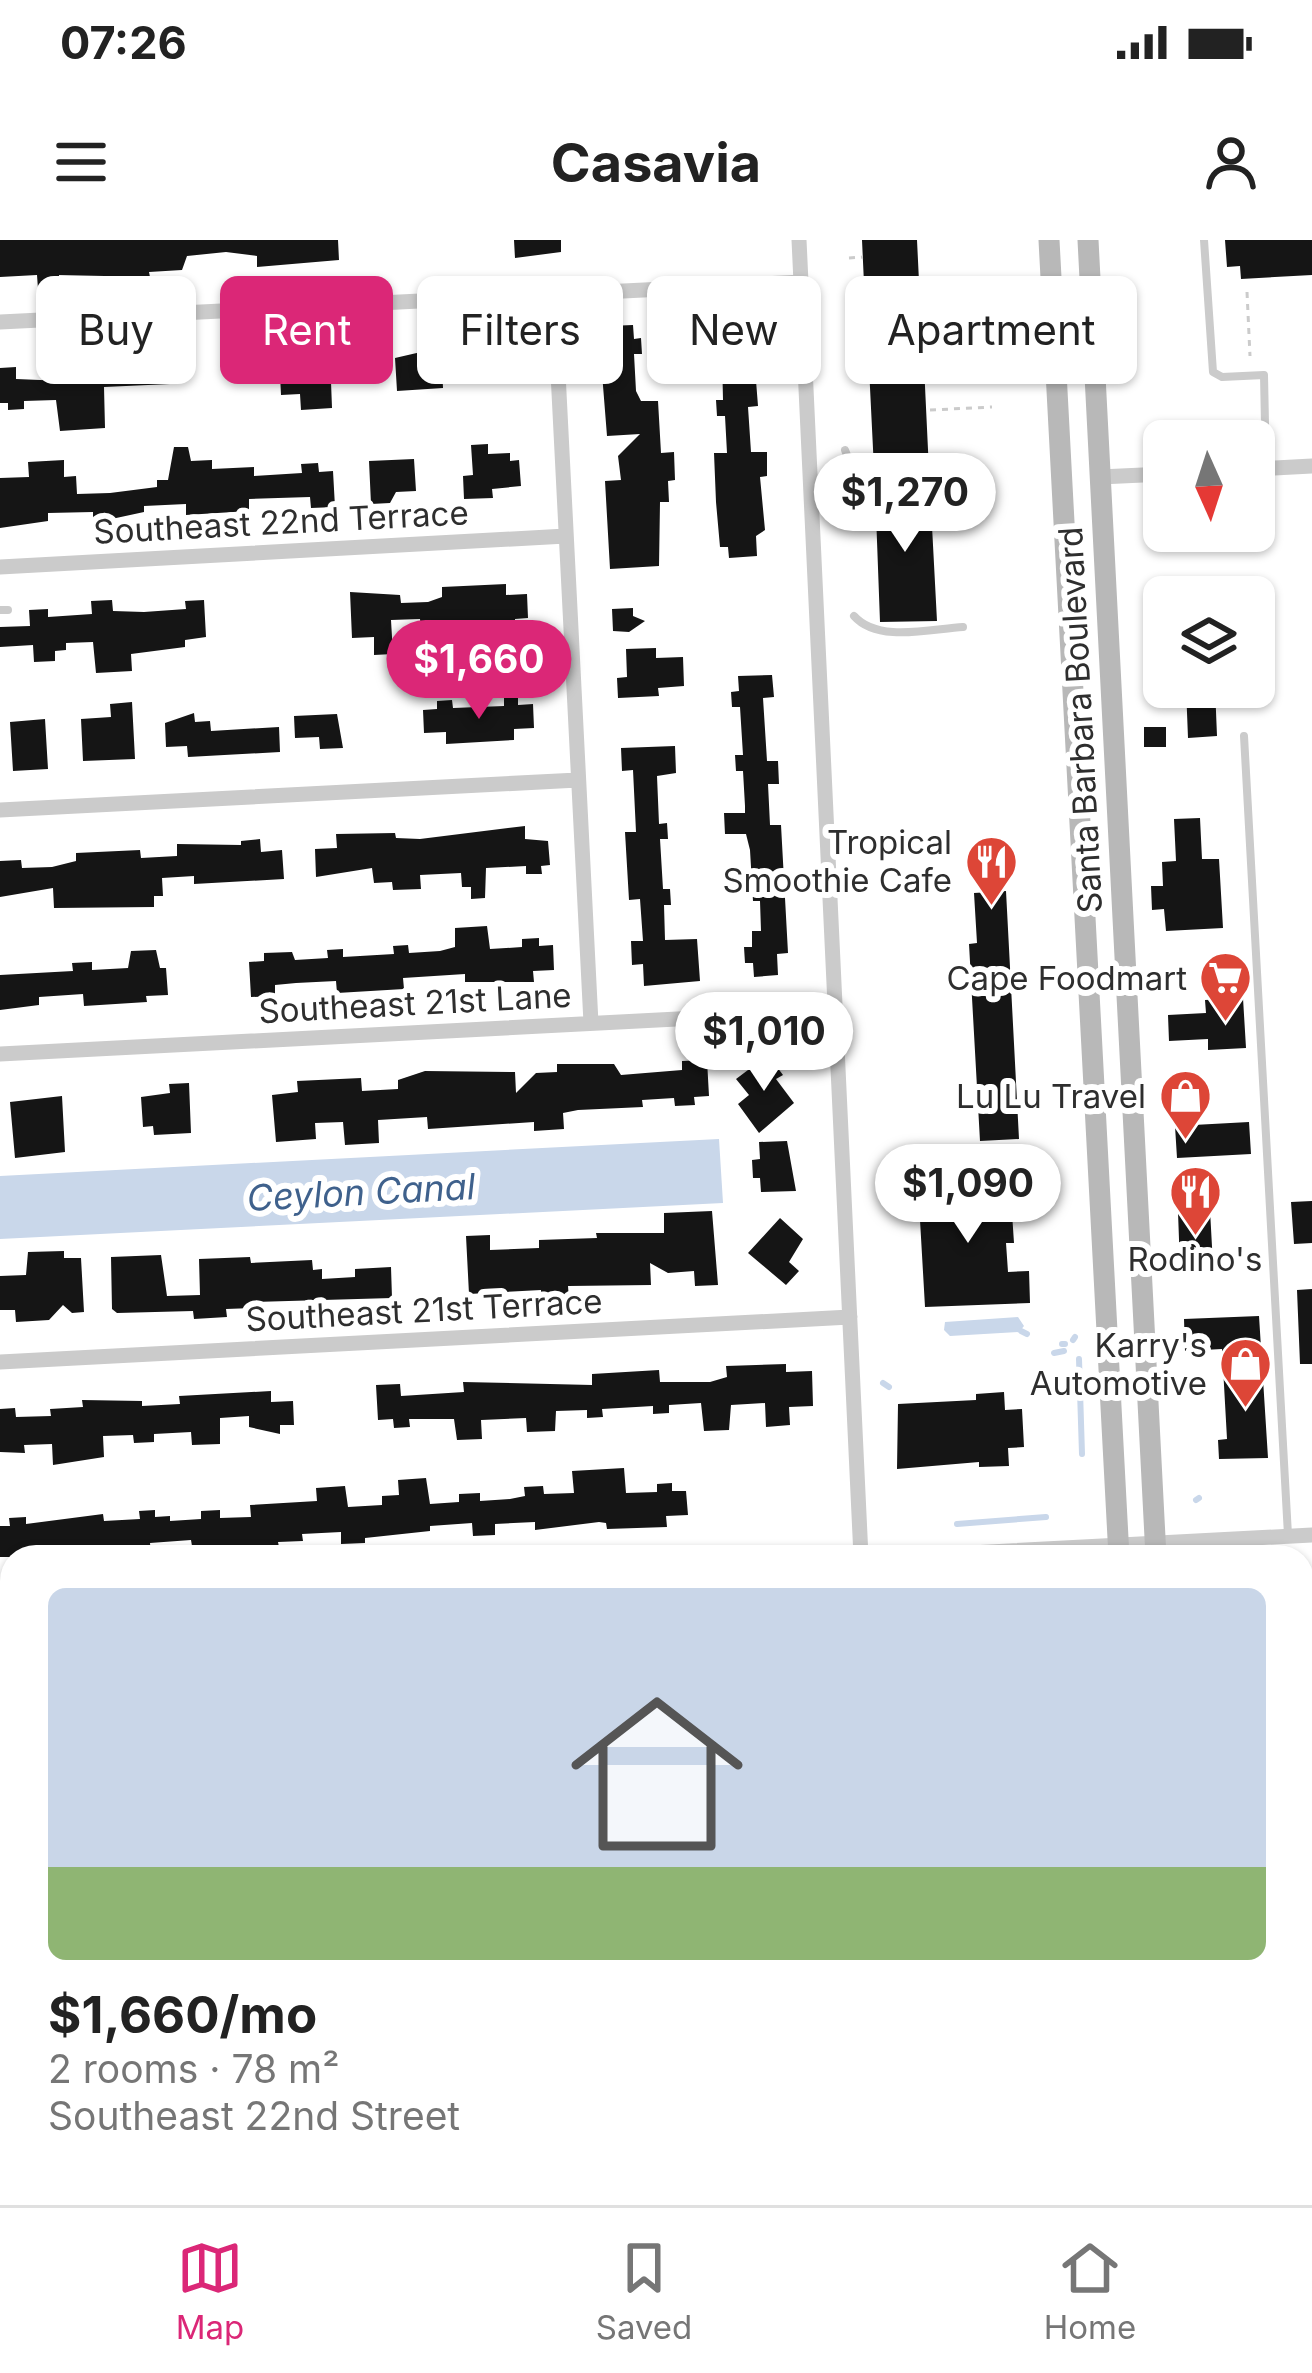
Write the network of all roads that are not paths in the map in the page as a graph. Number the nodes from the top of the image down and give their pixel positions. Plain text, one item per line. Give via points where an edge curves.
1 (800, 240) edge
2 (1049, 240) edge
3 (1088, 240) edge
4 (1204, 240) edge
5 (802, 276) edge
6 (417, 301) edge
7 (0, 322) edge
8 (558, 384) edge
9 (806, 384) edge
10 (1265, 420) edge
11 (845, 450) dead end
12 (1312, 466) edge
13 (1275, 468) edge
14 (1143, 475) edge
15 (957, 477) dead end
16 (1100, 477) junction
17 (566, 536) junction
18 (0, 567) edge
19 (854, 616) dead end
20 (963, 627) dead end
21 (1244, 736) dead end
22 (578, 779) junction
23 (0, 810) edge
24 (833, 1011) junction
25 (591, 1023) junction
26 (0, 1054) edge
27 (850, 1317) junction
28 (0, 1362) edge
29 (1312, 1535) edge
30 (1288, 1536) junction
31 (860, 1545) edge
32 (1118, 1545) edge
33 (1156, 1545) edge
34 (1203, 1545) edge

1 - 5 street
2 - 32 main road, Santa Barbara Boulevard
3 - 16 main road, Santa Barbara Boulevard
4 - 10 lane via 1213,372 1264,375
6 - 7 street
8 - 17 street
9 - 24 street
11 - 15 lane via 870,479
12 - 13 street
14 - 16 street
16 - 33 main road, Santa Barbara Boulevard
17 - 18 street, Southeast 22nd Terrace
17 - 22 street
19 - 20 lane via 885,632
21 - 30 lane
22 - 23 street
22 - 25 street
24 - 25 street, Southeast 21st Lane
24 - 27 street
25 - 26 street, Southeast 21st Lane
27 - 28 street, Southeast 21st Terrace
27 - 31 street
29 - 30 street
30 - 34 street

